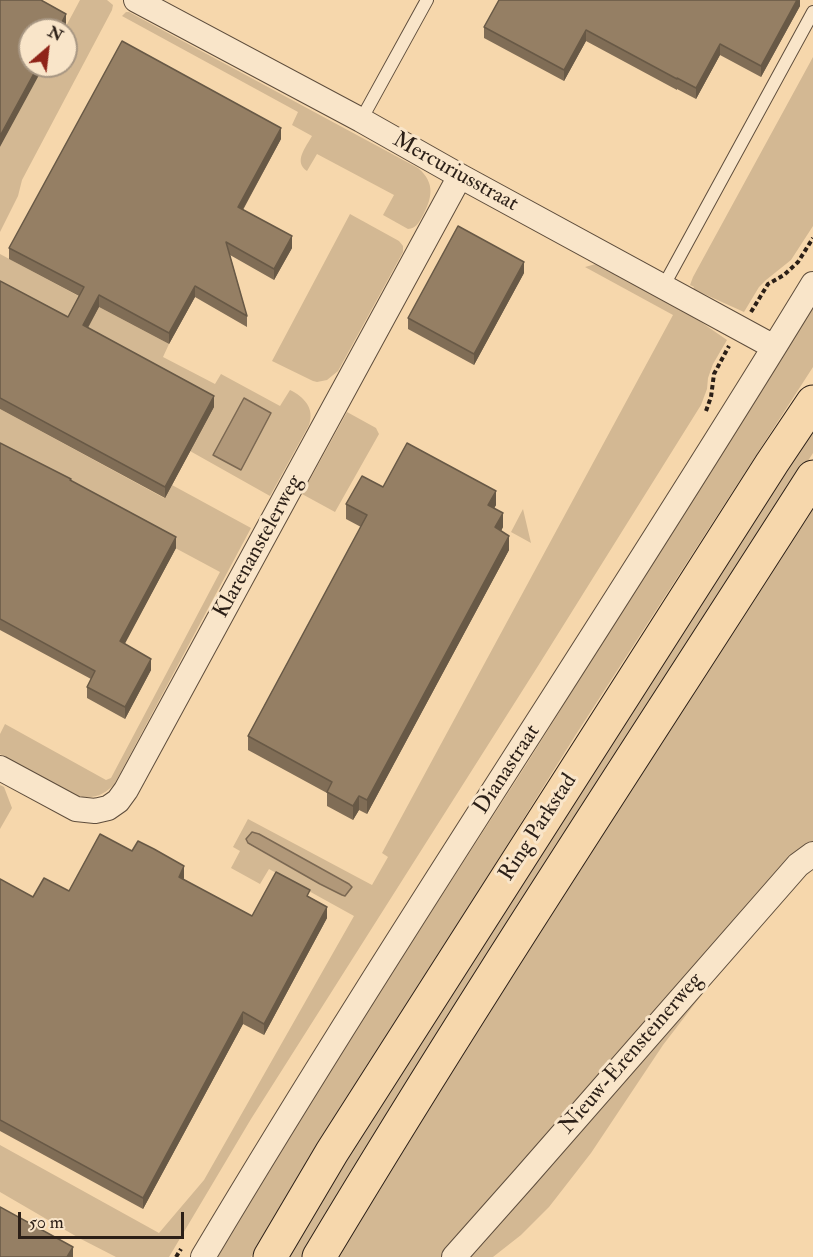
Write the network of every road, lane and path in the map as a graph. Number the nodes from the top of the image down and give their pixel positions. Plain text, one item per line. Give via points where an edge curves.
1 (136, 0) edge
2 (427, 0) edge
3 (813, 12) edge
4 (361, 120) junction
5 (460, 176) junction
6 (813, 284) edge
7 (663, 287) junction
8 (774, 347) junction
9 (813, 402) edge
10 (813, 477) edge
11 (0, 768) edge
12 (813, 854) edge
13 (203, 1257) edge
14 (270, 1257) edge
15 (319, 1257) edge
16 (454, 1257) edge

1 - 4 street, Mercuriusstraat
2 - 4 lane
3 - 7 lane
4 - 5 street, Mercuriusstraat
5 - 7 street, Mercuriusstraat
5 - 11 street, Klarenanstelerweg via 118,801 95,811 76,809
6 - 8 street, Dianastraat
7 - 8 street, Mercuriusstraat
8 - 13 street, Dianastraat via 291,1111
9 - 14 highway, Ring Parkstad via 332,1152
10 - 15 highway, Ring Parkstad via 497,970
12 - 16 street, Nieuw-Erensteinerweg via 798,865

